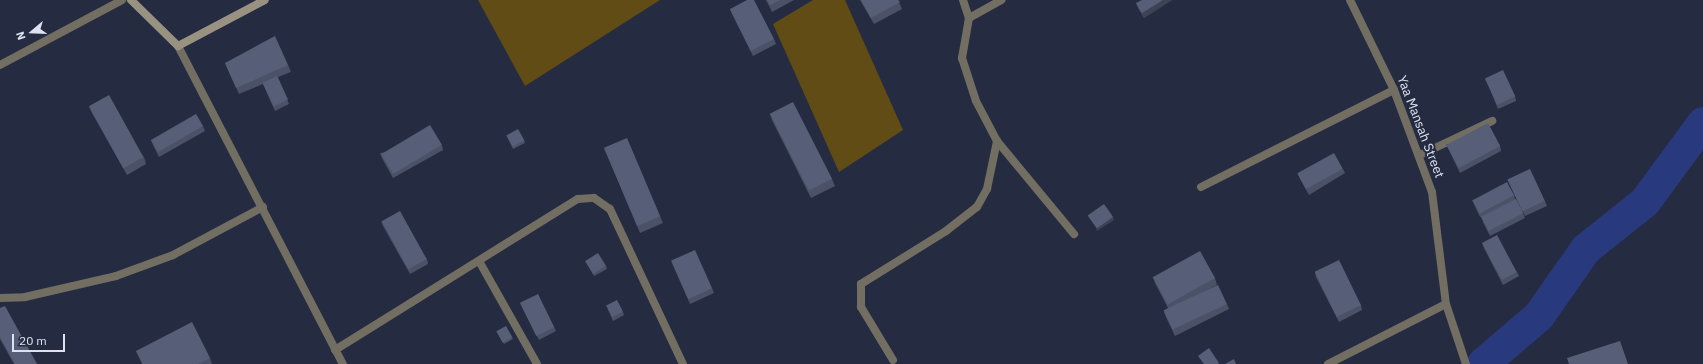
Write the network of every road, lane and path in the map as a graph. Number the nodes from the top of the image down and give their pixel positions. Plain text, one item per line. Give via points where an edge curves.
1 (122, 0) edge
2 (131, 0) edge
3 (265, 0) edge
4 (963, 0) edge
5 (1001, 0) edge
6 (1350, 0) edge
7 (969, 18) junction
8 (178, 46) junction
9 (0, 65) edge
10 (1394, 90) junction
11 (1492, 121) dead end
12 (997, 141) junction
13 (1420, 155) junction
14 (1202, 187) dead end
15 (263, 207) junction
16 (1074, 234) dead end
17 (479, 261) junction
18 (0, 298) edge
19 (1446, 304) junction
20 (335, 350) junction
21 (893, 360) dead end
22 (342, 364) edge
23 (537, 364) edge
24 (683, 364) edge
25 (1328, 364) edge
26 (1466, 364) edge

1 - 9 street
2 - 8 street
3 - 8 street
4 - 7 street
5 - 7 street
6 - 10 street, Yaa Mansah Street
7 - 12 street via 962,58 976,101
8 - 15 street
10 - 13 street, Yaa Mansah Street
10 - 14 street
11 - 13 street
12 - 16 street
12 - 21 street via 987,189 977,207 946,231 861,284 861,307
13 - 19 street, Yaa Mansah Street via 1432,192
15 - 18 street via 173,255 116,276 25,297
15 - 20 street
17 - 20 street
17 - 23 street
17 - 24 street via 578,199 594,198 610,209
19 - 25 street
19 - 26 street, Yaa Mansah Street
20 - 22 street

